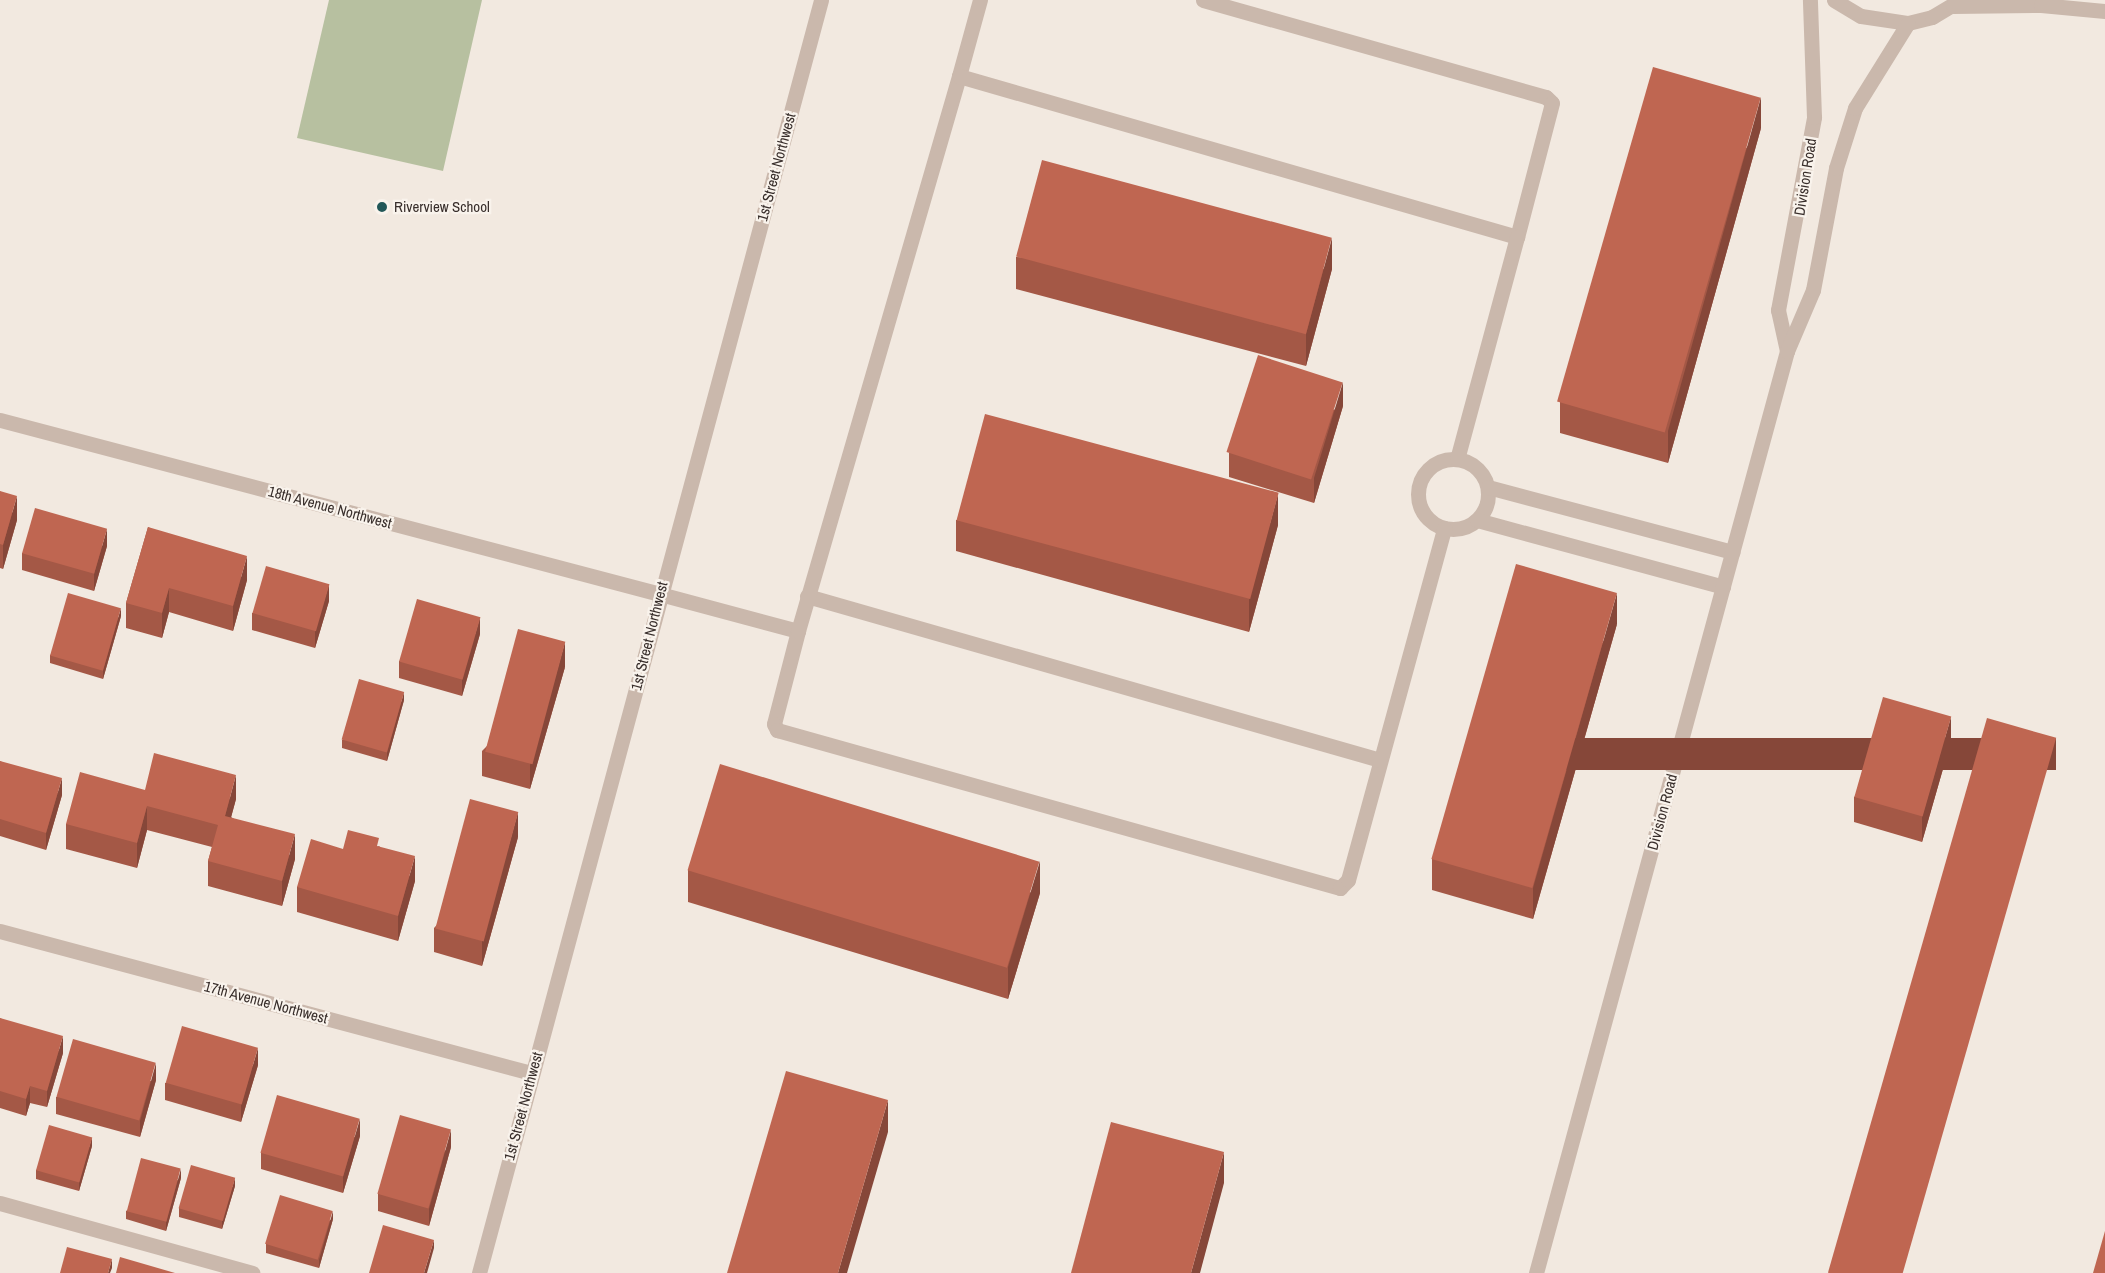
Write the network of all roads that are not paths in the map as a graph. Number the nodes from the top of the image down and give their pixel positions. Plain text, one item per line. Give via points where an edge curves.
1 (821, 0) edge
2 (980, 0) edge
3 (1203, 0) edge
4 (1810, 0) edge
5 (1834, 0) edge
6 (1957, 3) edge
7 (2105, 11) edge
8 (1908, 22) junction
9 (959, 76) junction
10 (1518, 237) junction
11 (1787, 351) junction
12 (0, 420) edge
13 (1457, 459) junction
14 (1488, 487) junction
15 (1477, 520) junction
16 (1444, 528) junction
17 (1732, 552) junction
18 (1723, 587) junction
19 (660, 594) junction
20 (807, 596) junction
21 (798, 631) junction
22 (1380, 760) junction
23 (0, 931) edge
24 (531, 1073) junction
25 (0, 1203) edge
26 (252, 1273) edge
27 (479, 1273) edge
28 (1536, 1273) edge

1 - 19 street, 1st Street Northwest
2 - 9 street
3 - 10 street via 1546,97 1552,103
4 - 11 street, Division Road via 1814,117 1778,309
5 - 8 street via 1861,16
6 - 7 street
6 - 8 street
8 - 11 street, Division Road via 1855,108 1836,168 1813,290
9 - 10 street
9 - 20 street
10 - 13 street
11 - 17 street, Division Road
12 - 19 street, 18th Avenue Northwest
13 - 14 street via 1478,469
13 - 16 street via 1445,460 1426,471 1418,493 1425,514
14 - 15 street via 1488,501
14 - 17 street
15 - 16 street via 1455,529
15 - 18 street
16 - 22 street
17 - 18 street, Division Road
18 - 28 street, Division Road
19 - 21 street, 18th Avenue Northwest
19 - 24 street, 1st Street Northwest via 588,880
20 - 21 street
20 - 22 street
21 - 22 street via 774,724 777,730 1340,888 1348,880
23 - 24 street, 17th Avenue Northwest
24 - 27 street, 1st Street Northwest
25 - 26 street

